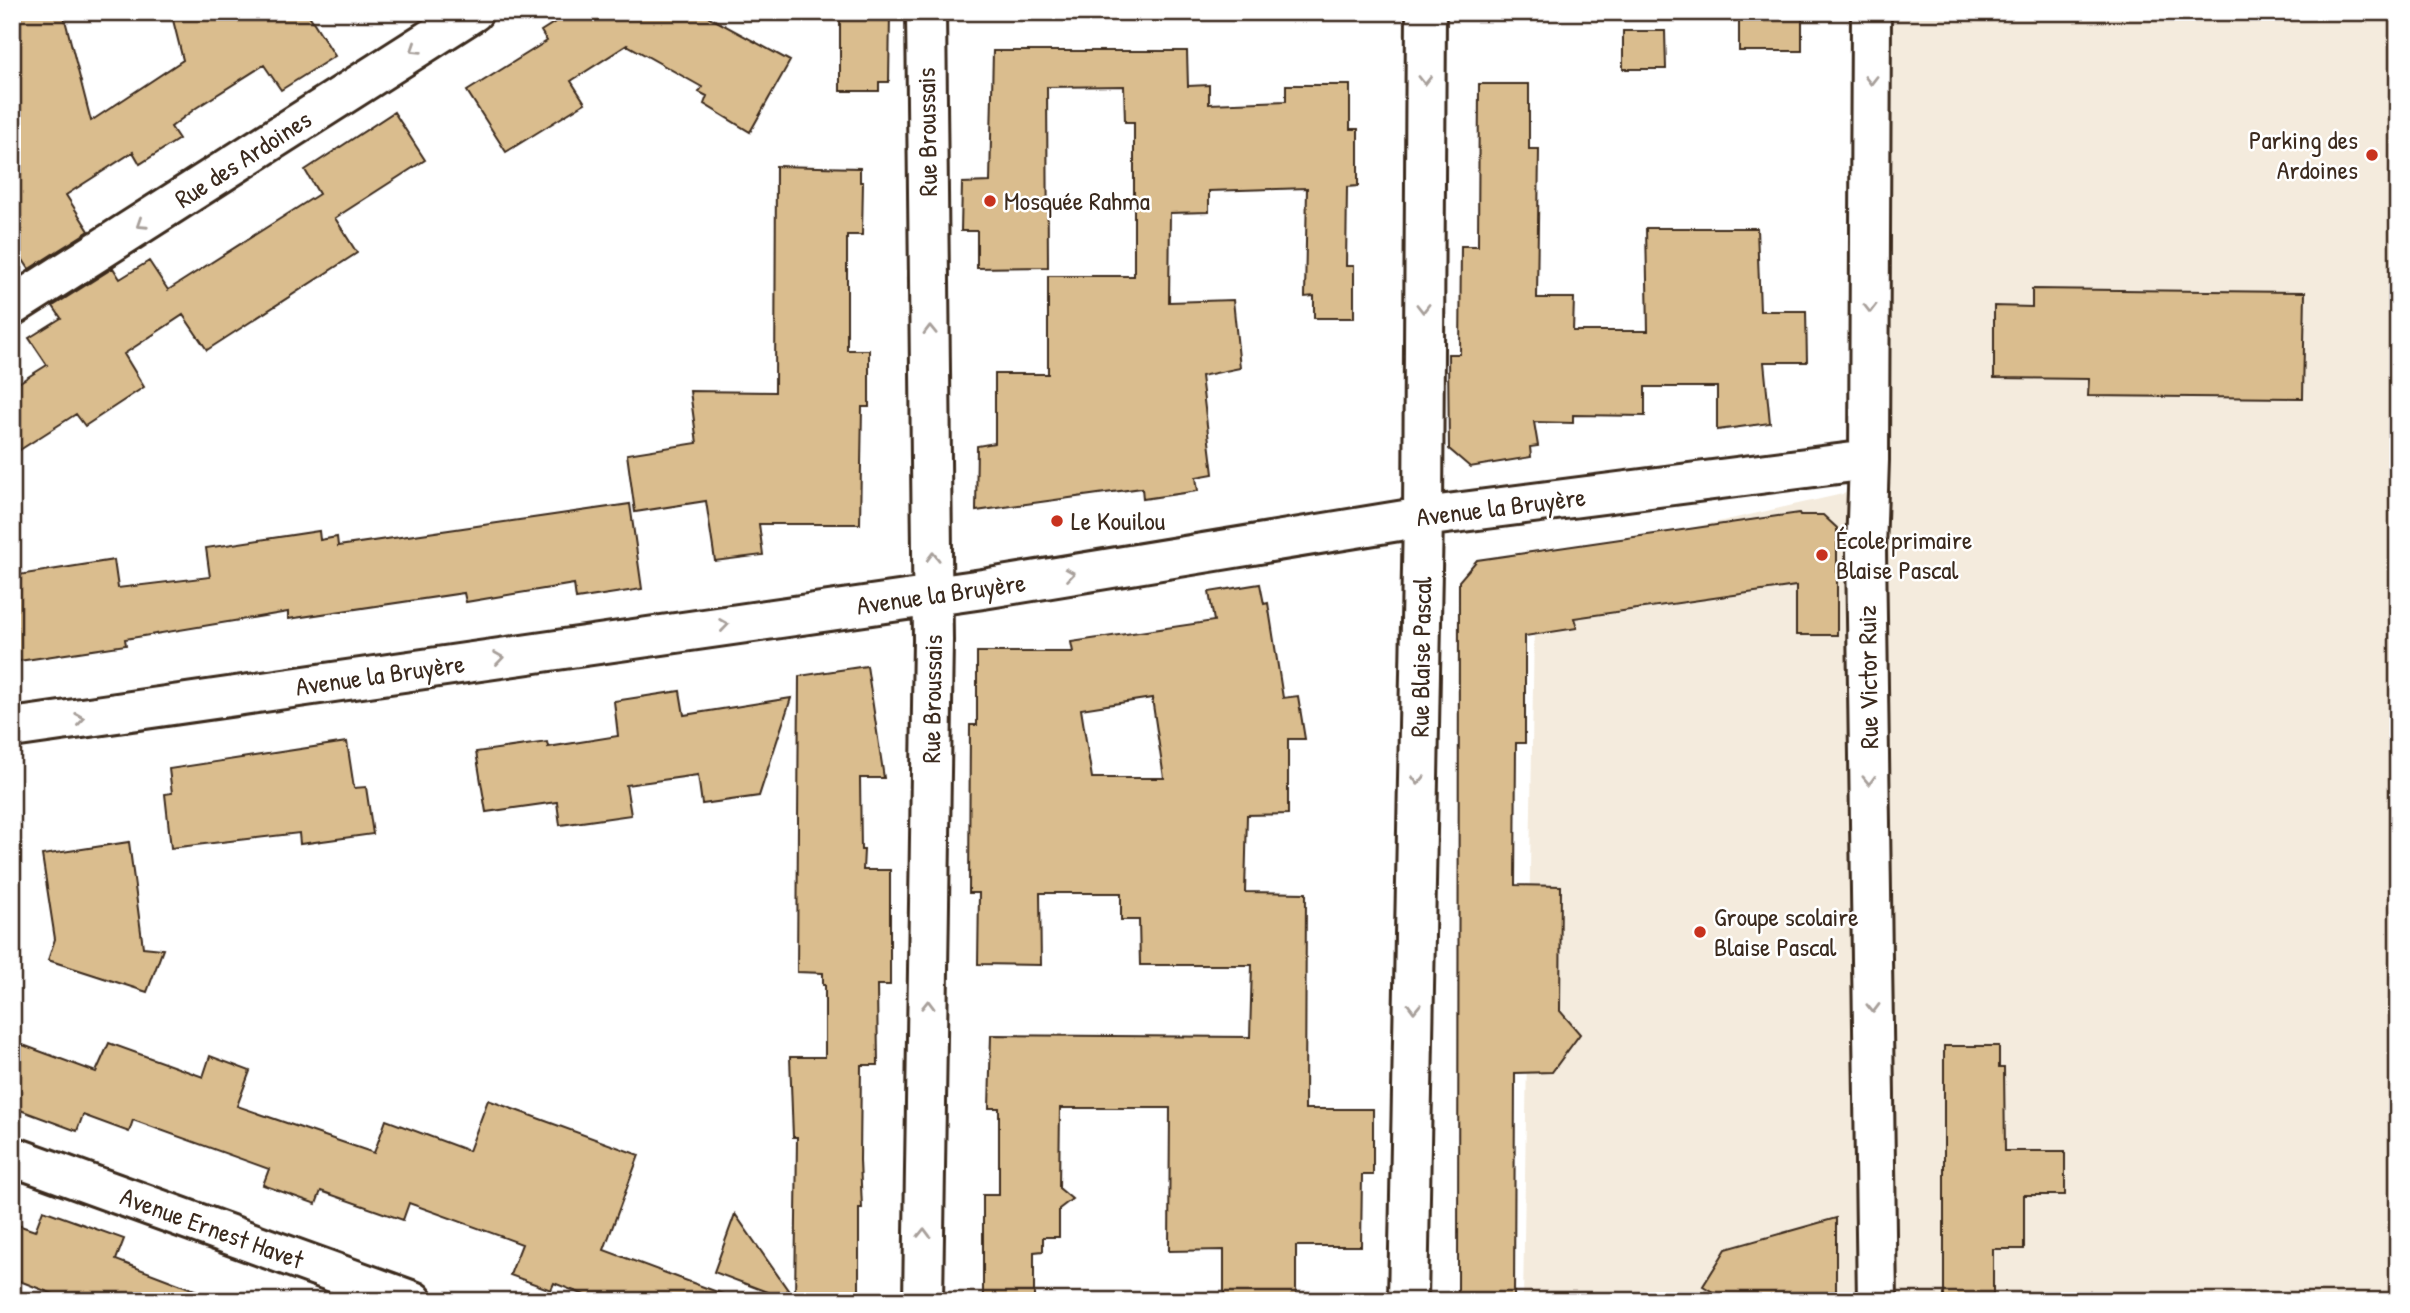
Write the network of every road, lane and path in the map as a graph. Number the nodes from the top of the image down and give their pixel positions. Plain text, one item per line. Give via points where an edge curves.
1 (473, 12) edge
2 (926, 12) edge
3 (1426, 12) edge
4 (1871, 12) edge
5 (12, 306) edge
6 (1869, 460) junction
7 (1423, 517) junction
8 (933, 595) junction
9 (12, 728) edge
10 (12, 1156) edge
11 (412, 1301) edge
12 (923, 1301) edge
13 (1408, 1301) edge
14 (1877, 1301) edge

1 -> 5 street, Rue des Ardoines
8 -> 2 street, Rue Broussais
3 -> 7 street, Rue Blaise Pascal
4 -> 6 street, Rue Victor Ruiz
6 - 7 street, Avenue la Bruyère
6 -> 14 street, Rue Victor Ruiz via 1866,550
8 -> 7 street, Avenue la Bruyère
7 -> 13 street, Rue Blaise Pascal
9 -> 8 street, Avenue la Bruyère
12 -> 8 street, Rue Broussais
10 - 11 street, Avenue Ernest Havet

